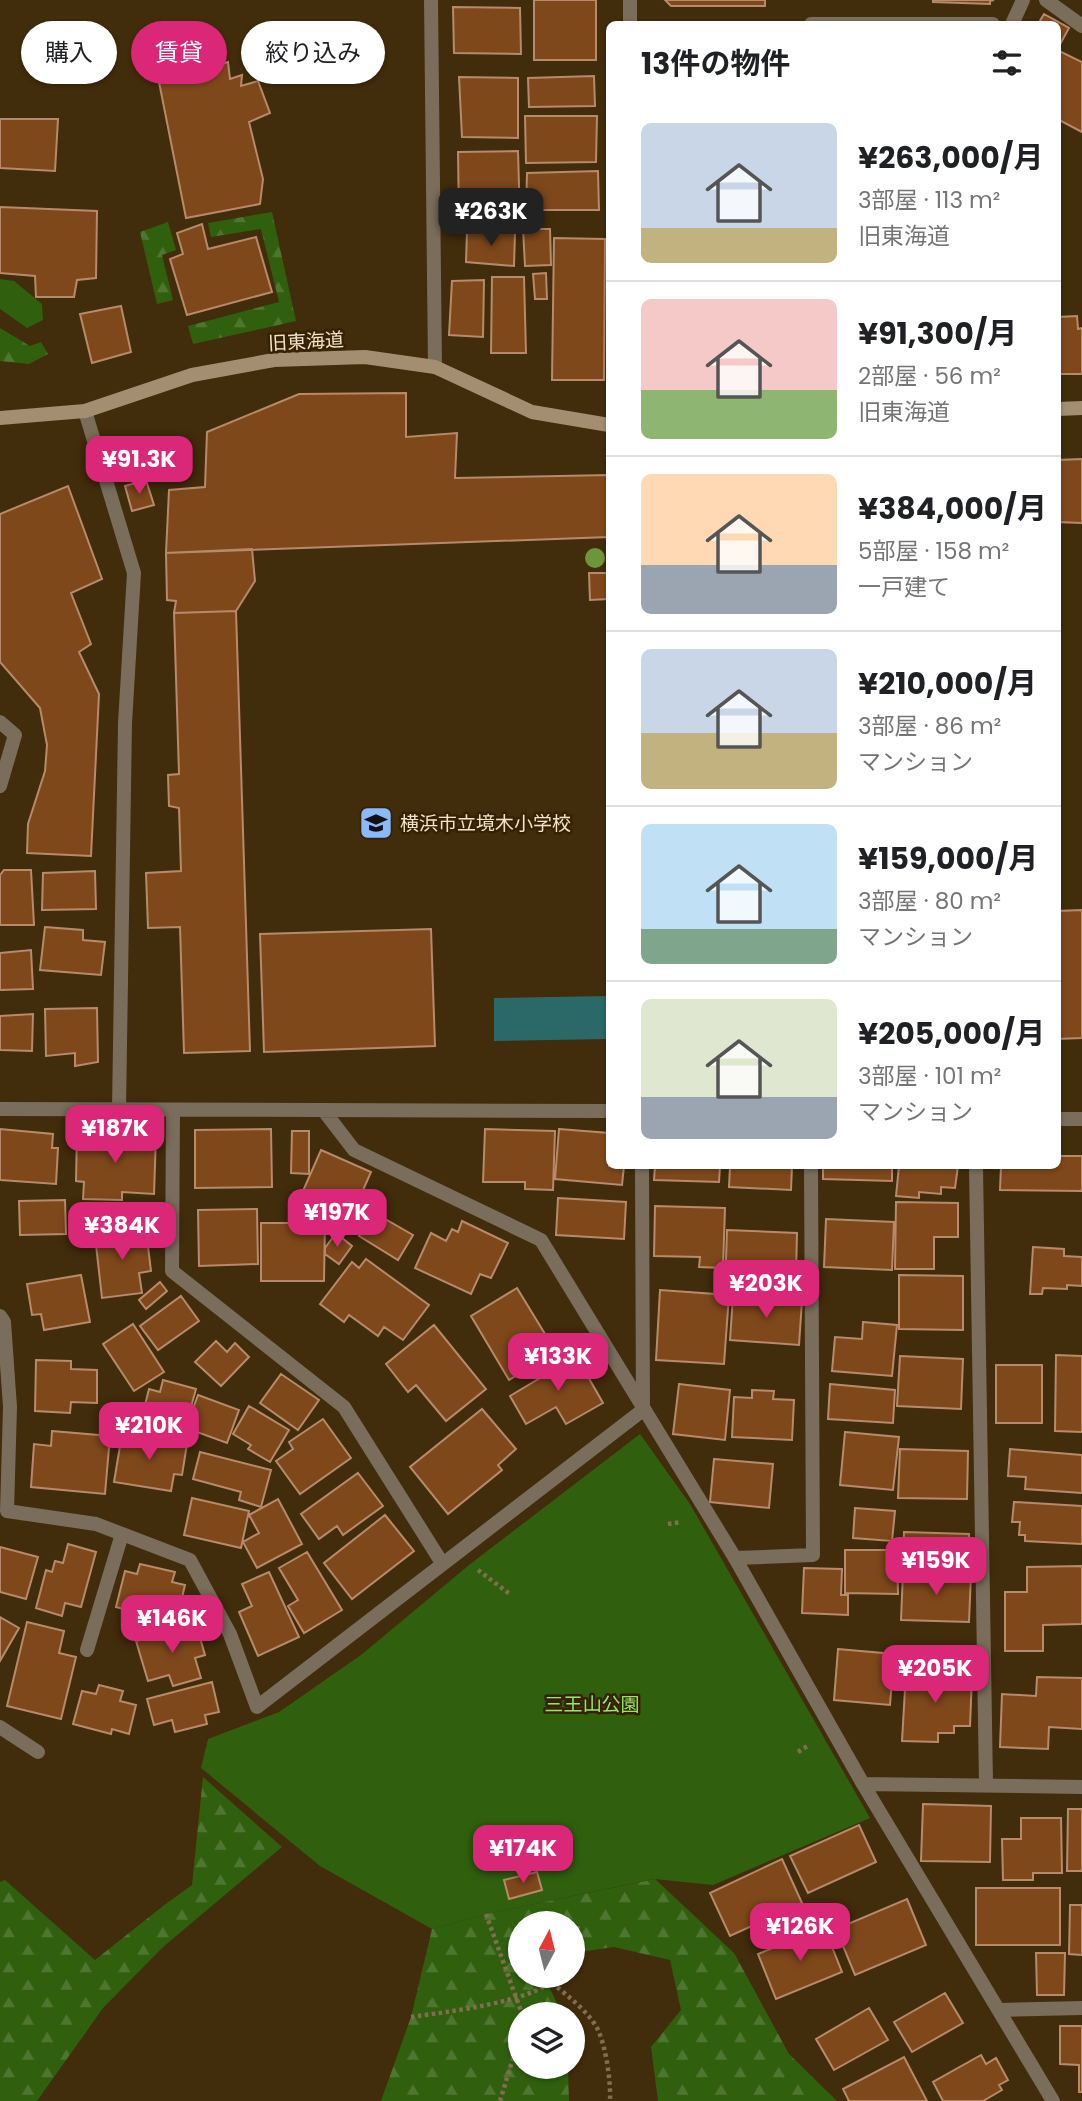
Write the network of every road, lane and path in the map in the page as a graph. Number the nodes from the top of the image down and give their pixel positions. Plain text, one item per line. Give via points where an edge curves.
1 (431, 0) edge
2 (630, 0) edge
3 (1023, 0) edge
4 (1046, 0) edge
5 (630, 21) edge
6 (1013, 21) edge
7 (1082, 26) edge
8 (435, 367) junction
9 (1082, 408) edge
10 (1061, 409) edge
11 (85, 411) junction
12 (0, 418) edge
13 (606, 424) edge
14 (0, 722) edge
15 (0, 786) edge
16 (0, 1109) edge
17 (119, 1109) junction
18 (173, 1110) junction
19 (324, 1111) junction
20 (606, 1111) edge
21 (1061, 1119) edge
22 (1082, 1119) edge
23 (642, 1169) edge
24 (811, 1169) edge
25 (976, 1169) edge
26 (0, 1316) edge
27 (643, 1410) junction
28 (122, 1534) junction
29 (456, 1553) junction
30 (735, 1558) junction
31 (442, 1563) junction
32 (511, 1595) dead end
33 (87, 1650) dead end
34 (0, 1727) edge
35 (38, 1752) dead end
36 (863, 1784) junction
37 (986, 1784) junction
38 (1082, 1787) edge
39 (486, 1914) dead end
40 (539, 1988) edge
41 (558, 1988) edge
42 (515, 1997) junction
43 (517, 2002) edge
44 (1082, 2008) edge
45 (1000, 2010) junction
46 (411, 2017) dead end
47 (508, 2075) edge
48 (500, 2101) edge
49 (610, 2101) edge
50 (1053, 2101) edge

1 - 8 street
2 - 5 street
3 - 6 street
4 - 7 street
8 - 11 street, 旧東海道 via 365,357 274,360 192,375
8 - 13 street, 旧東海道 via 532,412
9 - 10 street
11 - 12 street, 旧東海道
11 - 17 street via 134,573 125,723
14 - 15 street via 15,735
16 - 17 street
17 - 18 street
18 - 19 street
18 - 31 street via 172,1271 344,1407
19 - 20 street
19 - 27 street via 355,1150 541,1240
21 - 22 street
23 - 27 street
24 - 30 street via 813,1555
25 - 37 street
26 - 28 street via 10,1407 6,1511 96,1524
27 - 29 street
27 - 30 street
28 - 31 street via 190,1560 230,1634 257,1707
28 - 33 street
29 - 31 street
29 - 32 path
30 - 36 street
34 - 35 street
36 - 37 street
36 - 45 street
37 - 38 street
39 - 42 path
40 - 42 path
41 - 49 path via 598,2030 611,2082
42 - 43 path
42 - 46 path
44 - 45 street
45 - 50 street
47 - 48 path

